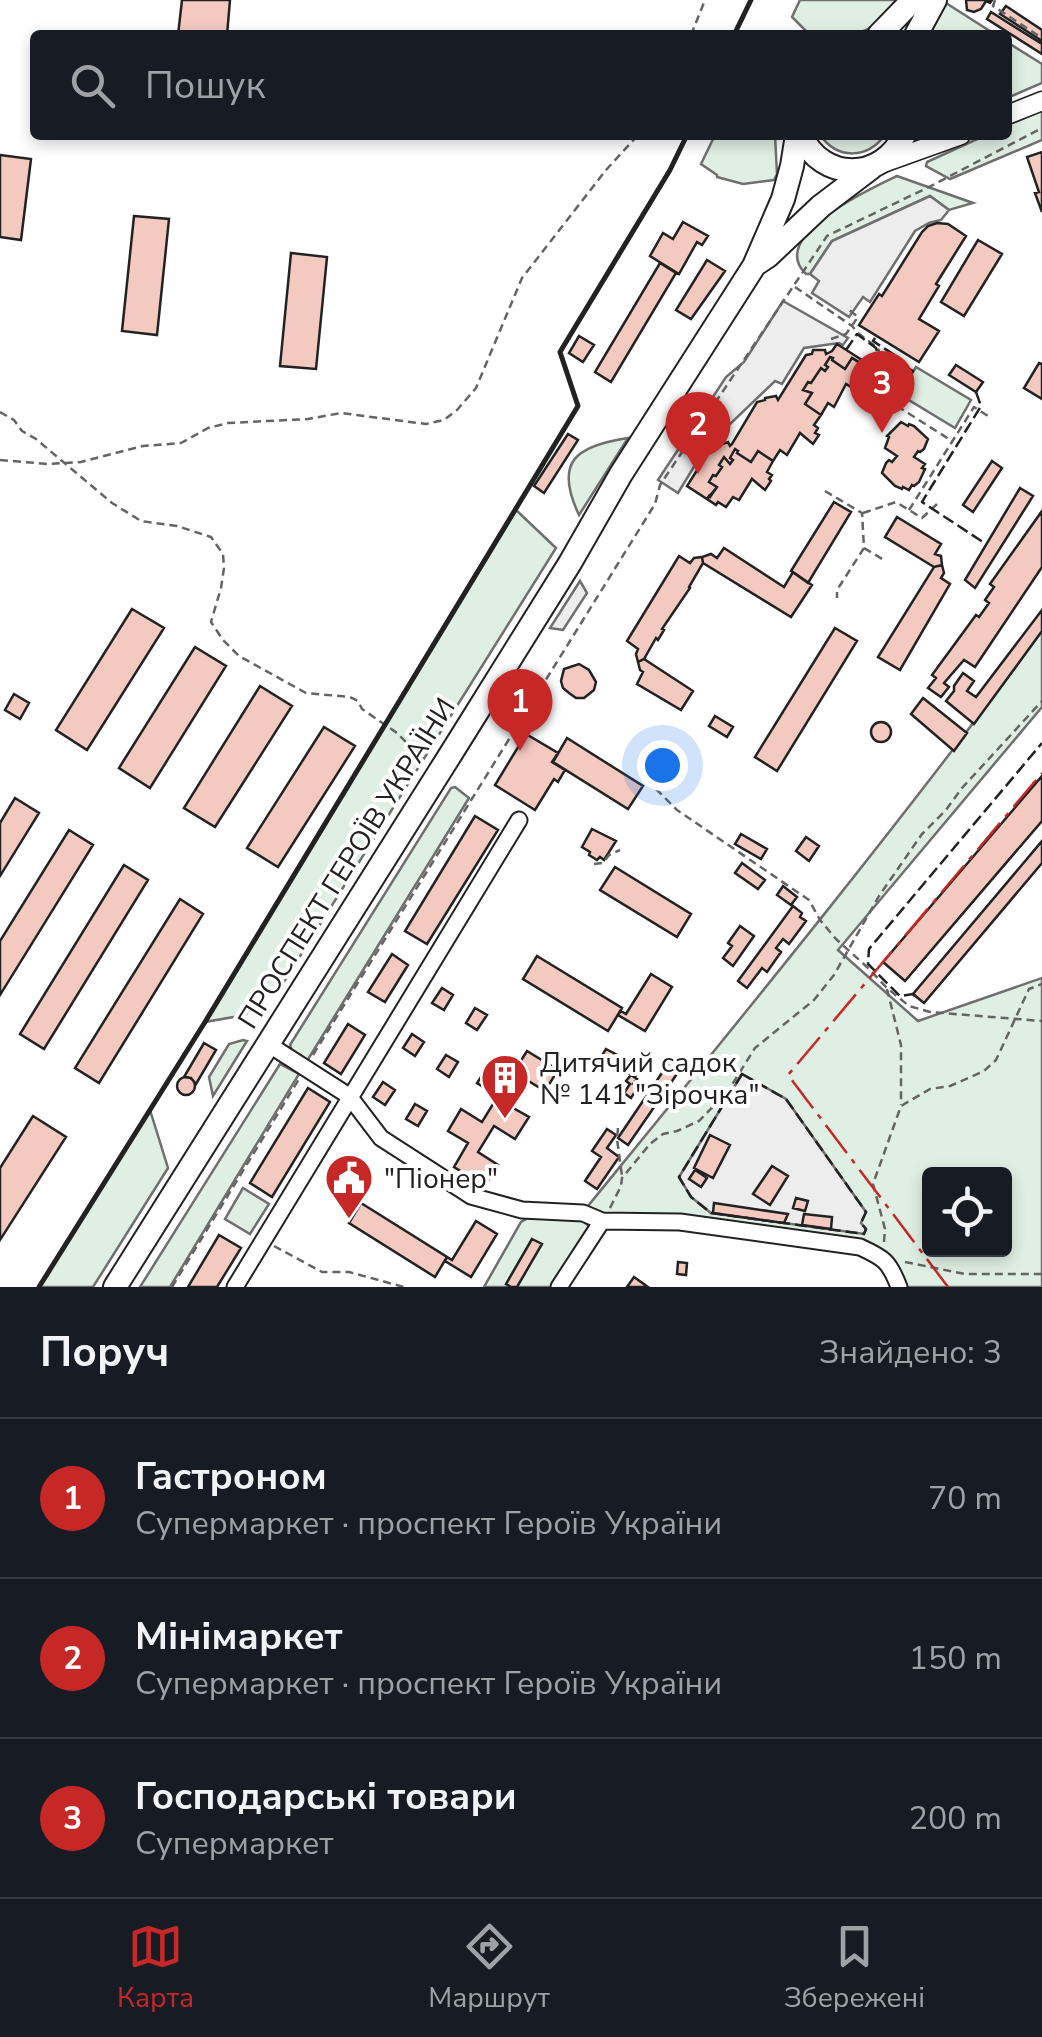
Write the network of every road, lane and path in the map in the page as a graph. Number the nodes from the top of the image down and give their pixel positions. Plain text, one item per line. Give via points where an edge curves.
1 (705, 0) edge
2 (913, 0) edge
3 (935, 0) edge
4 (995, 0) edge
5 (693, 30) edge
6 (884, 30) edge
7 (919, 30) edge
8 (1042, 38) edge
9 (1042, 101) edge
10 (1012, 112) edge
11 (1042, 128) edge
12 (633, 140) edge
13 (798, 140) edge
14 (802, 140) edge
15 (901, 140) edge
16 (947, 140) edge
17 (874, 166) junction
18 (754, 266) junction
19 (794, 286) junction
20 (848, 309) dead end
21 (852, 326) junction
22 (831, 339) dead end
23 (890, 391) dead end
24 (886, 399) dead end
25 (0, 412) edge
26 (991, 418) dead end
27 (953, 441) junction
28 (0, 460) edge
29 (62, 463) junction
30 (825, 491) dead end
31 (937, 504) dead end
32 (909, 510) junction
33 (862, 513) junction
34 (864, 548) junction
35 (884, 560) dead end
36 (836, 598) dead end
37 (1042, 701) edge
38 (422, 759) dead end
39 (656, 789) dead end
40 (520, 820) dead end
41 (620, 850) dead end
42 (594, 864) dead end
43 (847, 948) junction
44 (1042, 984) edge
45 (887, 988) junction
46 (1014, 1020) junction
47 (1042, 1021) edge
48 (268, 1044) junction
49 (305, 1068) junction
50 (350, 1096) junction
51 (901, 1106) junction
52 (618, 1128) dead end
53 (622, 1178) junction
54 (602, 1221) junction
55 (263, 1240) junction
56 (882, 1257) junction
57 (1042, 1274) edge
58 (114, 1287) edge
59 (172, 1287) edge
60 (234, 1287) edge
61 (404, 1287) edge
62 (560, 1287) edge
63 (899, 1287) edge

1 - 5 path
2 - 6 highway
3 - 7 highway
4 - 8 path via 993,6
9 - 10 main road
11 - 19 path via 827,236
12 - 29 path via 522,278 476,388 444,420 426,424 341,413 228,423 181,443
13 - 18 highway, ПРОСПЕКТ ГЕРОЇВ УКРАЇНИ via 783,199
14 - 17 highway via 832,167
15 - 17 highway, ПРОСПЕКТ ГЕРОЇВ УКРАЇНИ
16 - 17 main road
17 - 18 highway, ПРОСПЕКТ ГЕРОЇВ УКРАЇНИ
18 - 48 highway, ПРОСПЕКТ ГЕРОЇВ УКРАЇНИ
19 - 21 path
19 - 49 path via 660,485 655,504
20 - 21 path via 858,317
21 - 22 path
21 - 23 path via 878,348
24 - 27 path
25 - 29 path
26 - 27 path via 974,407
27 - 32 path
28 - 29 path
29 - 38 path via 140,520 211,537 223,554 211,622 223,640 306,693 358,702
30 - 33 path
31 - 32 path via 922,518
32 - 33 path via 896,502
33 - 34 path
34 - 35 path
34 - 36 path
37 - 43 path via 922,834
39 - 43 path via 809,900
40 - 50 street
41 - 42 path
43 - 45 path
43 - 53 path via 814,1000 755,1048 728,1091 699,1120 650,1144
44 - 46 path via 1029,989
45 - 46 path via 930,1012
45 - 51 path via 901,1044
46 - 47 path
46 - 51 path via 984,1071
48 - 49 street
48 - 58 highway, ПРОСПЕКТ ГЕРОЇВ УКРАЇНИ
49 - 50 street
49 - 59 path
50 - 54 street via 381,1138 470,1196
50 - 55 street
51 - 56 path via 872,1184 885,1229
52 - 53 path
53 - 54 path
54 - 56 street via 680,1222 860,1246
54 - 62 street
55 - 60 street
55 - 61 path via 322,1272
56 - 57 path via 965,1274
56 - 63 street

